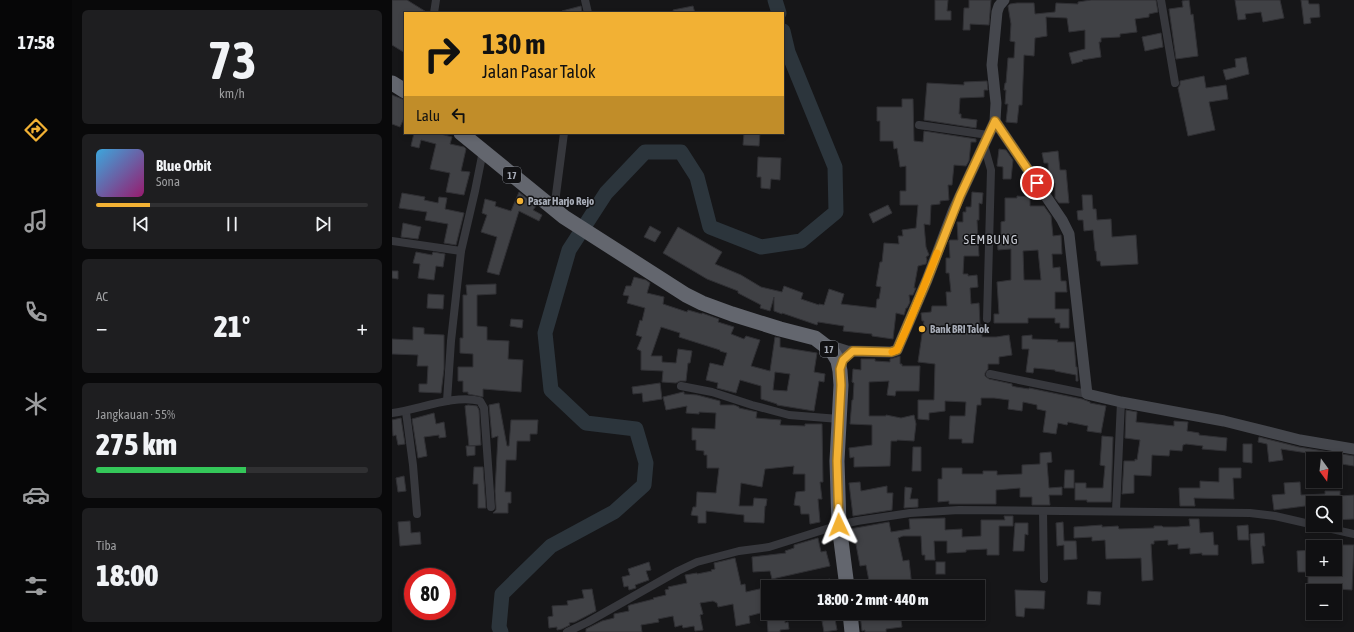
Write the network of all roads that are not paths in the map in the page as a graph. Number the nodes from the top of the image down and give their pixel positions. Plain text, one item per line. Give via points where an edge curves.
1 (436, 0) edge
2 (586, 0) edge
3 (1004, 0) edge
4 (1161, 0) edge
5 (434, 12) edge
6 (588, 12) edge
7 (392, 83) edge
8 (1175, 83) dead end
9 (404, 90) edge
10 (995, 121) junction
11 (919, 125) dead end
12 (462, 134) edge
13 (564, 134) edge
14 (986, 140) junction
15 (483, 151) junction
16 (559, 213) junction
17 (392, 241) edge
18 (461, 251) junction
19 (987, 319) dead end
20 (821, 342) junction
21 (853, 351) junction
22 (840, 369) junction
23 (990, 374) dead end
24 (681, 386) dead end
25 (1087, 394) junction
26 (447, 401) junction
27 (1121, 402) junction
28 (406, 412) junction
29 (392, 414) edge
30 (839, 419) junction
31 (1354, 448) edge
32 (491, 507) dead end
33 (1042, 511) junction
34 (1116, 511) junction
35 (417, 514) dead end
36 (839, 525) junction
37 (1354, 534) edge
38 (1044, 579) dead end
39 (845, 580) edge
40 (851, 620) edge
41 (567, 632) edge
42 (852, 632) edge

1 - 5 street
2 - 6 street
3 - 10 main road via 997,12 992,66
4 - 8 street
7 - 9 highway
10 - 14 main road
10 - 25 main road via 1069,234
11 - 14 street
12 - 15 highway, 17
13 - 16 street
14 - 19 street via 992,170
14 - 21 main road via 954,209 897,350
15 - 16 highway, 17
15 - 18 street
16 - 20 highway, 17 via 664,282 702,303
17 - 18 street
18 - 26 street
20 - 21 main road
20 - 22 highway, 17 via 832,351
21 - 22 main road via 843,360
22 - 30 highway, 17
23 - 25 street
24 - 30 street via 712,392 789,415
25 - 27 main road
26 - 28 street
26 - 32 street via 475,400 480,401 484,408
27 - 31 main road via 1224,421 1300,440
27 - 34 street
28 - 29 street
28 - 35 street
30 - 36 highway, 17
33 - 34 street
33 - 36 street via 934,511
33 - 38 street
34 - 37 street via 1250,513 1275,516
36 - 39 highway, 17
36 - 41 street via 769,547 697,562
40 - 42 highway

